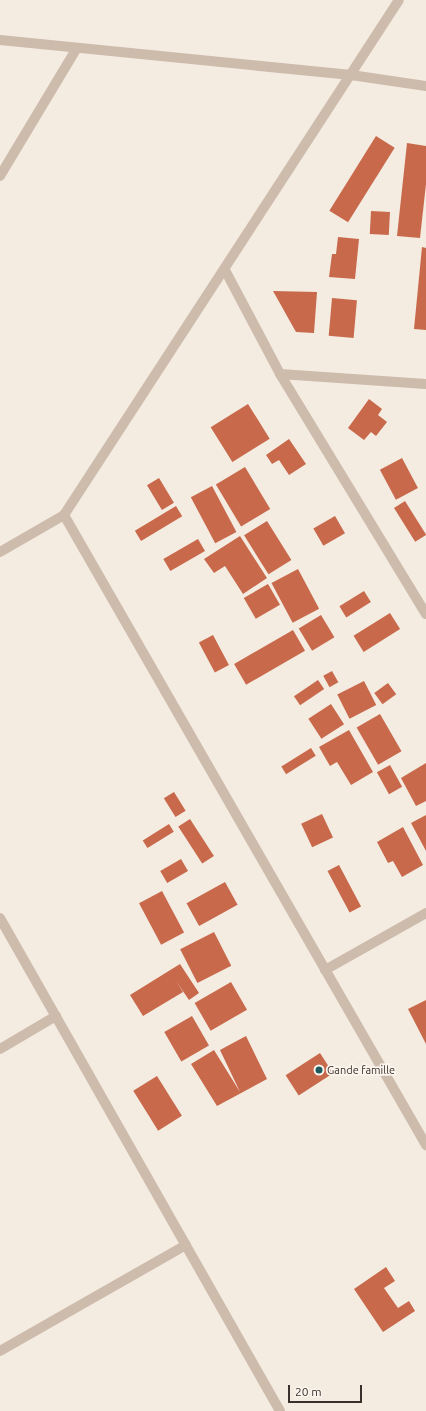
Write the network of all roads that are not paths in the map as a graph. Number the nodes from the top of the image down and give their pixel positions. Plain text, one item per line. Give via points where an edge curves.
1 (399, 0) edge
2 (0, 40) edge
3 (77, 48) junction
4 (351, 75) junction
5 (426, 86) edge
6 (0, 176) edge
7 (225, 270) junction
8 (280, 374) junction
9 (426, 384) edge
10 (64, 515) junction
11 (0, 552) edge
12 (423, 603) edge
13 (426, 614) edge
14 (426, 913) edge
15 (0, 918) edge
16 (325, 970) junction
17 (56, 1016) junction
18 (0, 1049) edge
19 (426, 1145) edge
20 (186, 1245) junction
21 (0, 1351) edge
22 (280, 1411) edge

1 - 4 street
2 - 3 street
3 - 4 street
3 - 6 street
4 - 5 street
4 - 7 street
7 - 8 street
7 - 10 street
8 - 9 street
8 - 12 street
10 - 11 street
10 - 16 street
12 - 13 street
14 - 16 street
15 - 17 street
16 - 19 street
17 - 18 street
17 - 20 street
20 - 21 street
20 - 22 street

